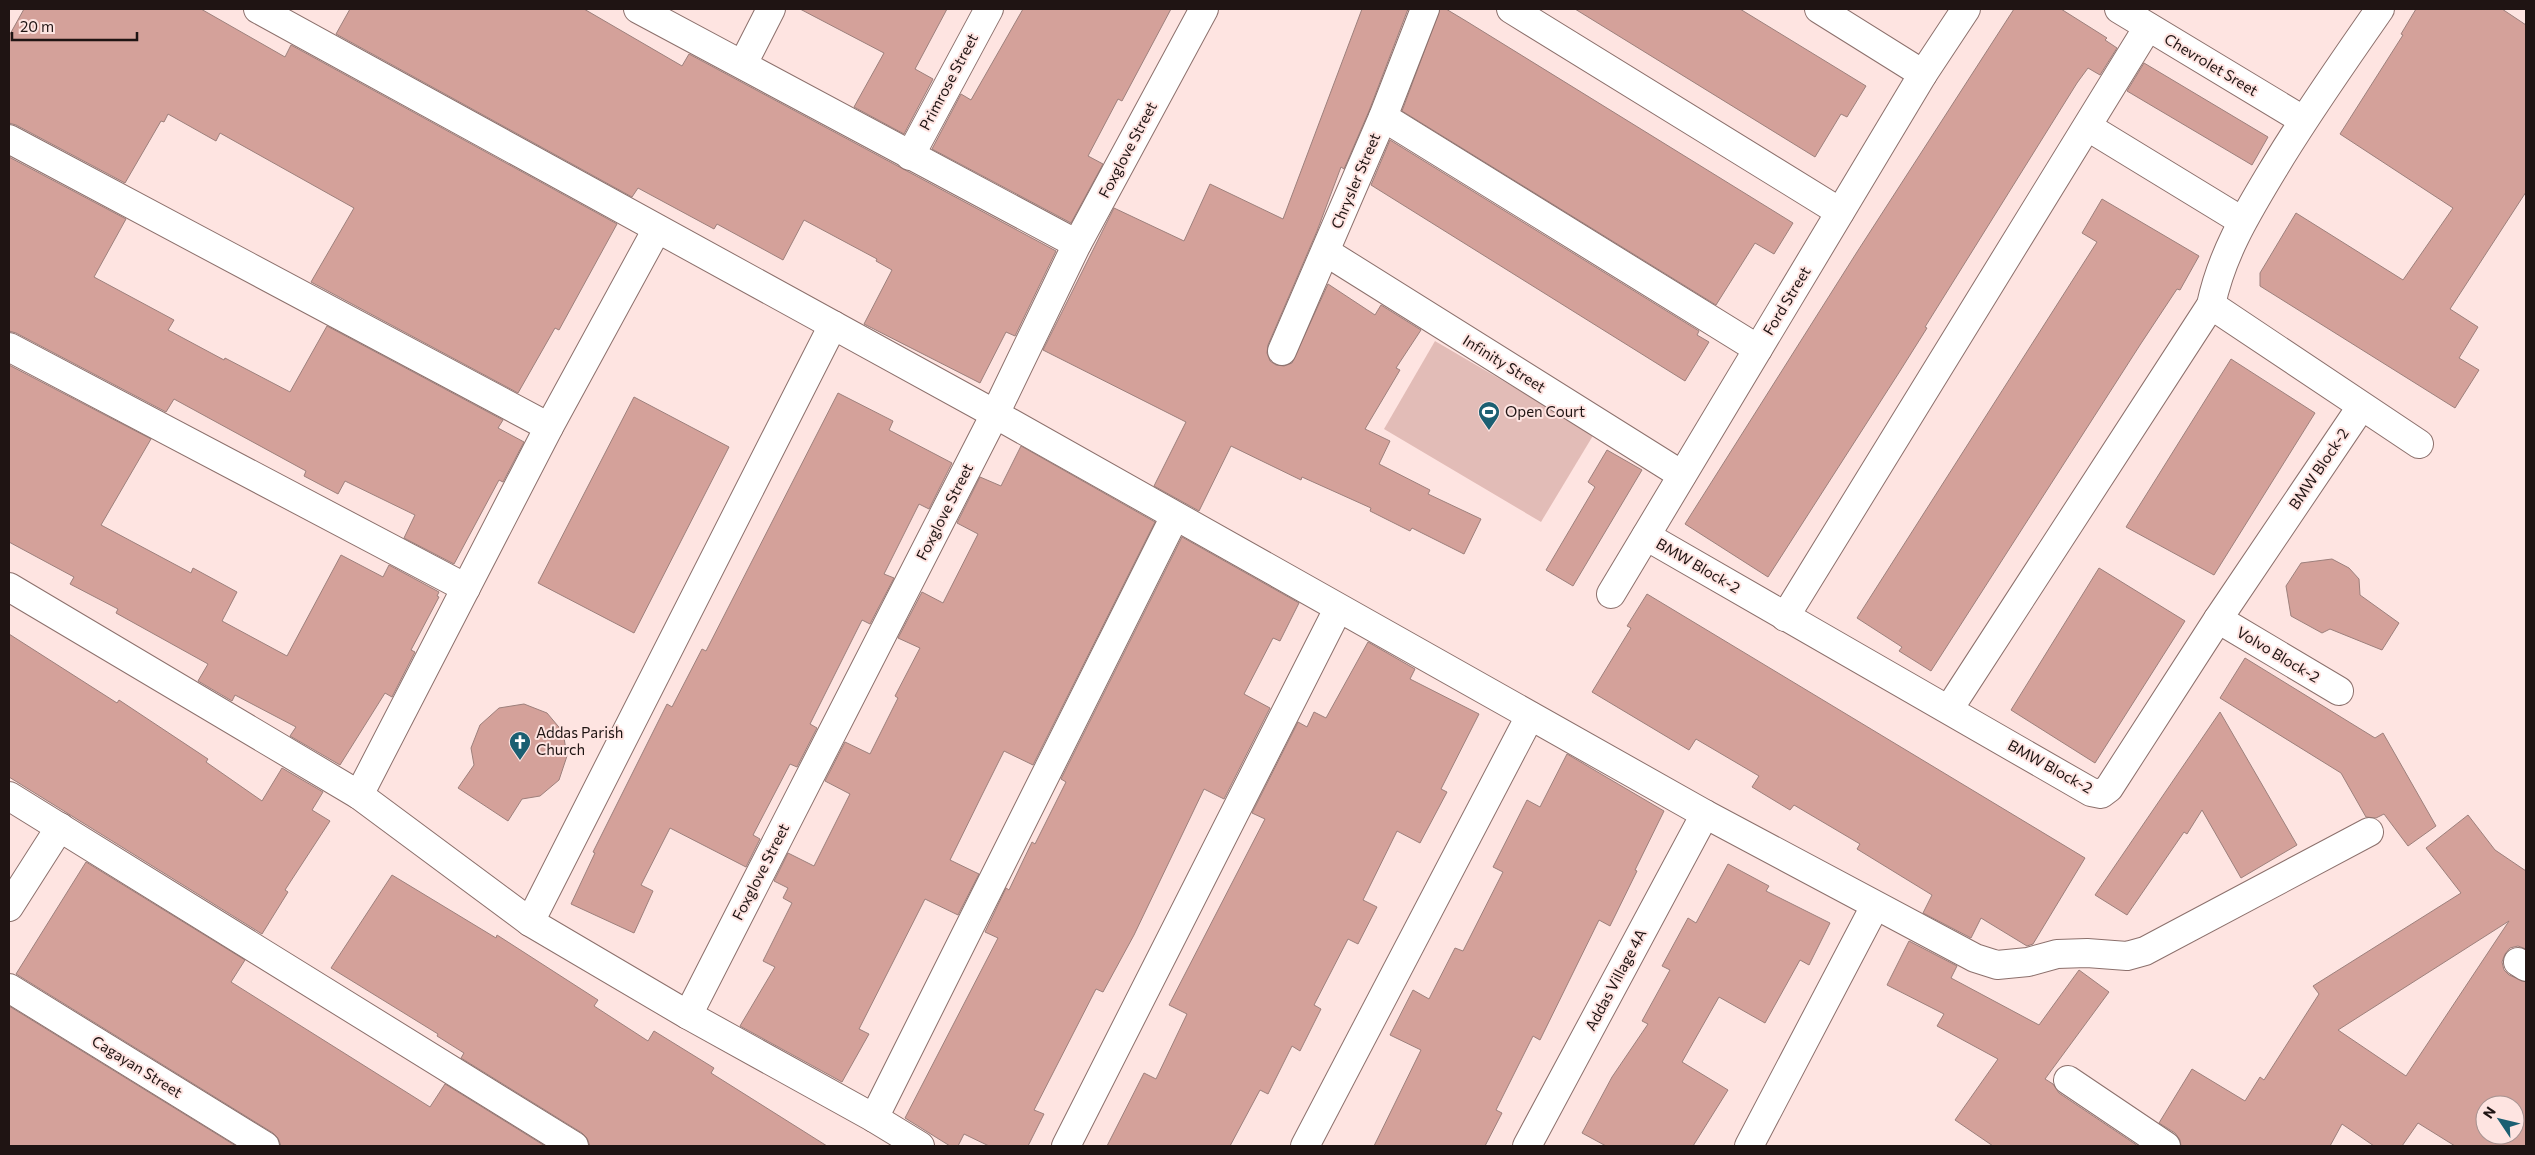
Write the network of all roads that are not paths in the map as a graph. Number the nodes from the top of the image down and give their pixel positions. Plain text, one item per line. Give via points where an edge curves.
1 (258, 9) edge
2 (638, 9) edge
3 (771, 9) edge
4 (989, 9) edge
5 (1204, 9) edge
6 (1425, 9) edge
7 (1511, 9) edge
8 (1819, 9) edge
9 (1966, 9) edge
10 (2119, 9) edge
11 (2380, 9) edge
12 (2148, 27) junction
13 (743, 64) junction
14 (1923, 74) junction
15 (1383, 117) junction
16 (2303, 120) junction
17 (2088, 128) junction
18 (9, 139) edge
19 (910, 156) junction
20 (1840, 212) junction
21 (2242, 221) junction
22 (657, 229) junction
23 (1077, 244) junction
24 (1326, 252) junction
25 (2211, 305) junction
26 (833, 325) junction
27 (9, 348) edge
28 (1758, 349) junction
29 (1282, 351) dead end
30 (2361, 407) junction
31 (995, 414) junction
32 (549, 427) junction
33 (2419, 444) dead end
34 (1682, 475) junction
35 (1175, 516) junction
36 (1646, 536) junction
37 (9, 587) edge
38 (466, 588) junction
39 (1611, 594) dead end
40 (1338, 609) junction
41 (1786, 617) junction
42 (2218, 619) junction
43 (2339, 691) dead end
44 (1949, 709) junction
45 (1530, 716) junction
46 (359, 795) junction
47 (9, 796) edge
48 (1706, 814) junction
49 (60, 827) junction
50 (2369, 832) dead end
51 (1875, 906) junction
52 (9, 907) edge
53 (530, 922) junction
54 (9, 988) edge
55 (688, 1016) junction
56 (2068, 1080) dead end
57 (874, 1118) junction
58 (265, 1146) edge
59 (574, 1146) edge
60 (920, 1146) edge
61 (1066, 1146) edge
62 (1305, 1146) edge
63 (1527, 1146) edge
64 (1749, 1146) edge
65 (2166, 1146) edge

1 - 22 street
2 - 13 street
3 - 13 street
4 - 19 street, Primrose Street
5 - 23 street, Foxglove Street
6 - 15 street, Chrysler Street
7 - 20 street
8 - 14 street
9 - 14 street, Ford Street
10 - 12 street, Chevrolet Sreet
11 - 16 street
12 - 16 street, Chevrolet Sreet
12 - 17 street
13 - 19 street
14 - 20 street, Ford Street
15 - 24 street, Chrysler Street
15 - 28 street
16 - 21 street
17 - 21 street
17 - 41 street
18 - 32 street
19 - 23 street
20 - 28 street, Ford Street
21 - 25 street via 2218,274
22 - 26 street
22 - 32 street
23 - 31 street, Foxglove Street
24 - 29 street, Chrysler Street
24 - 34 street, Infinity Street
25 - 30 street
25 - 44 street
26 - 31 street
26 - 53 street
27 - 38 street
28 - 34 street, Ford Street
30 - 33 street
30 - 42 street, BMW Block-2
31 - 35 street
31 - 55 street, Foxglove Street
32 - 38 street
34 - 36 street, Ford Street
35 - 40 street
35 - 57 street
36 - 39 street, Ford Street
36 - 41 street, BMW Block-2
37 - 46 street
38 - 46 street
40 - 45 street
40 - 61 street
41 - 44 street, BMW Block-2
42 - 43 street, Volvo Block-2
42 - 44 street, BMW Block-2 via 2109,788 2101,794 2092,792
45 - 48 street
45 - 62 street
46 - 53 street
47 - 49 street
48 - 51 street
48 - 63 street, Addas Village 4A
49 - 52 street
49 - 59 street
50 - 51 street via 2144,951 2127,956 2057,954 2028,962 1998,965 1975,958
51 - 64 street
53 - 55 street
54 - 58 street, Cagayan Street
55 - 57 street
56 - 65 street
57 - 60 street

